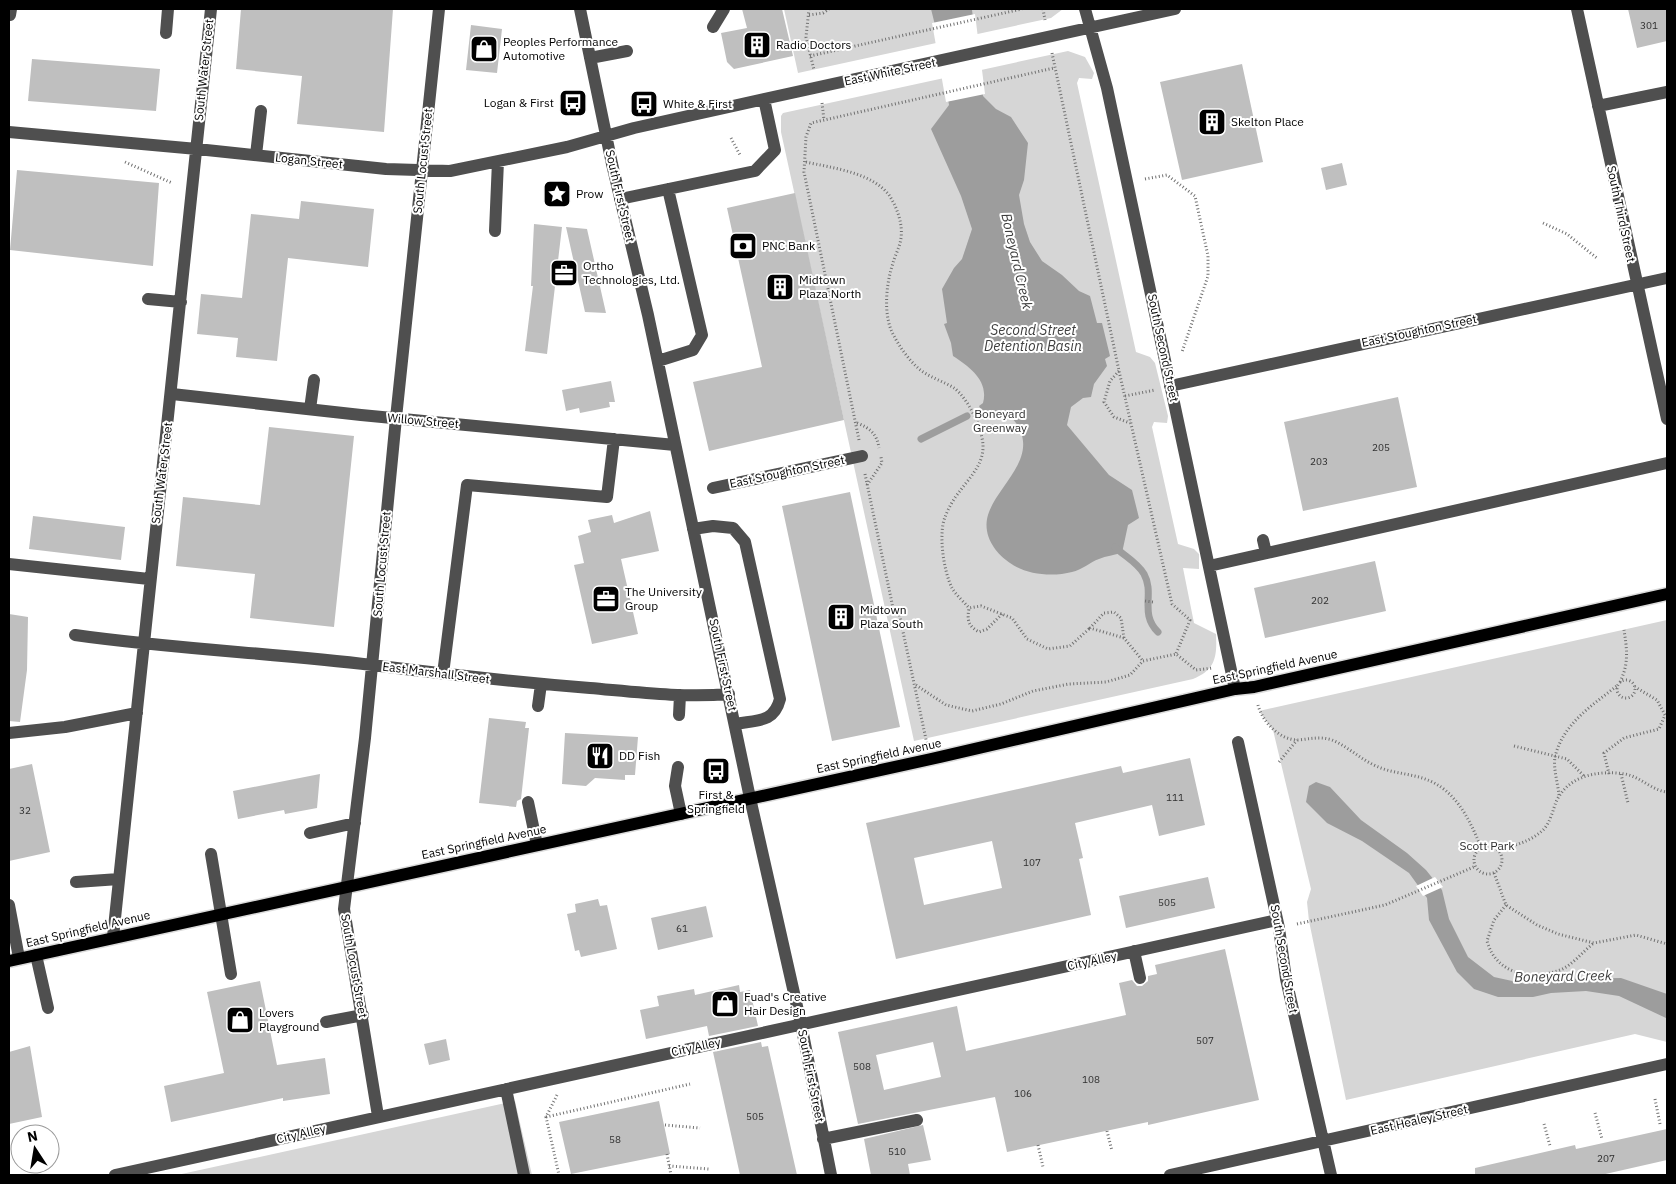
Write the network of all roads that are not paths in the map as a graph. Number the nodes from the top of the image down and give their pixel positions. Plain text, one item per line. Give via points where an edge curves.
1 (168, 9) edge
2 (211, 9) edge
3 (439, 9) edge
4 (580, 9) edge
5 (724, 9) edge
6 (1085, 9) edge
7 (1175, 9) edge
8 (1577, 9) edge
9 (713, 27) dead end
10 (1089, 27) junction
11 (166, 33) dead end
12 (627, 51) dead end
13 (590, 58) junction
14 (1667, 92) edge
15 (764, 99) junction
16 (1598, 106) junction
17 (261, 111) dead end
18 (9, 132) edge
19 (606, 136) junction
20 (197, 149) junction
21 (256, 155) junction
22 (498, 161) junction
23 (423, 171) junction
24 (668, 189) junction
25 (620, 199) junction
26 (495, 231) dead end
27 (1667, 278) edge
28 (1636, 285) junction
29 (148, 299) dead end
30 (181, 302) junction
31 (658, 361) junction
32 (314, 380) dead end
33 (1170, 386) junction
34 (172, 394) junction
35 (310, 409) junction
36 (396, 418) junction
37 (1667, 419) edge
38 (614, 439) junction
39 (675, 445) junction
40 (862, 456) dead end
41 (1667, 463) edge
42 (713, 488) dead end
43 (693, 529) junction
44 (1263, 540) dead end
45 (1266, 553) junction
46 (9, 564) edge
47 (1209, 566) junction
48 (150, 579) junction
49 (1667, 594) edge
50 (75, 636) dead end
51 (143, 644) junction
52 (372, 665) junction
53 (443, 674) junction
54 (541, 684) junction
55 (1235, 689) junction
56 (729, 694) junction
57 (680, 695) junction
58 (538, 706) dead end
59 (137, 713) junction
60 (679, 715) dead end
61 (735, 724) junction
62 (9, 733) edge
63 (1238, 742) dead end
64 (678, 766) dead end
65 (750, 798) junction
66 (528, 802) dead end
67 (681, 814) junction
68 (355, 823) junction
69 (310, 833) dead end
70 (537, 845) junction
71 (211, 854) dead end
72 (119, 879) junction
73 (76, 882) dead end
74 (347, 886) junction
75 (9, 906) edge
76 (221, 914) junction
77 (1278, 924) junction
78 (113, 937) junction
79 (1134, 951) junction
80 (36, 954) junction
81 (14, 960) edge
82 (231, 974) dead end
83 (1140, 978) dead end
84 (48, 1008) dead end
85 (363, 1014) junction
86 (326, 1022) dead end
87 (801, 1024) junction
88 (1667, 1064) edge
89 (506, 1089) junction
90 (378, 1116) junction
91 (917, 1120) dead end
92 (823, 1139) junction
93 (1323, 1141) junction
94 (115, 1175) edge
95 (524, 1175) edge
96 (831, 1175) edge
97 (1170, 1175) edge
98 (1331, 1175) edge

1 - 11 street
2 - 20 street, South Water Street
3 - 23 street, South Locust Street
4 - 13 street, South First Street
5 - 9 street
6 - 10 street, South Second Street
7 - 10 street, East White Street
8 - 16 street, South Third Street
10 - 15 street, East White Street
10 - 33 street, South Second Street via 1106,88
12 - 13 street
13 - 19 street, South First Street
14 - 16 street
15 - 19 street, East White Street
15 - 24 street via 775,150 755,171
16 - 28 street, South Third Street
17 - 21 street
18 - 20 street, Logan Street
19 - 22 street, Logan Street
19 - 25 street, South First Street
20 - 21 street, Logan Street
20 - 30 street, South Water Street
21 - 23 street, Logan Street
22 - 23 street, Logan Street via 450,171
22 - 26 street
23 - 36 street, South Locust Street
24 - 25 street
24 - 31 street via 702,335 693,350
25 - 31 street, South First Street
27 - 28 street, East Stoughton Street
28 - 33 street, East Stoughton Street
28 - 37 street, South Third Street
29 - 30 street
30 - 34 street, South Water Street
31 - 39 street, South First Street
32 - 35 street
33 - 47 street, South Second Street
34 - 35 street, Willow Street
34 - 48 street, South Water Street
35 - 36 street, Willow Street
36 - 38 street, Willow Street
36 - 52 street, South Locust Street
38 - 39 street, Willow Street
38 - 53 street via 607,498 467,484
39 - 43 street, South First Street
40 - 42 street, East Stoughton Street
41 - 45 street
43 - 56 street, South First Street
43 - 61 street via 733,528 745,542 780,699 777,711 768,718
44 - 45 street
45 - 47 street
46 - 48 street
47 - 55 street, South Second Street
48 - 51 street, South Water Street
49 - 55 main road, East Springfield Avenue
50 - 51 street, East Marshall Street
51 - 52 street, East Marshall Street
51 - 59 street, South Water Street
52 - 53 street, East Marshall Street
52 - 68 street, South Locust Street
53 - 54 street, East Marshall Street
54 - 57 street, East Marshall Street
54 - 58 street
55 - 65 main road, East Springfield Avenue
56 - 57 street, East Marshall Street
56 - 61 street, South First Street
57 - 60 street
59 - 62 street via 66,727
59 - 72 street, South Water Street
61 - 65 street, South First Street
63 - 77 street, South Second Street
64 - 67 street via 675,786
65 - 67 main road, East Springfield Avenue
65 - 87 street, South First Street
66 - 70 street
67 - 70 main road, East Springfield Avenue
68 - 69 street
68 - 74 street, South Locust Street
70 - 74 main road, East Springfield Avenue
71 - 76 street
72 - 73 street
72 - 78 street, South Water Street
74 - 76 main road, East Springfield Avenue
74 - 85 street, South Locust Street via 344,909
75 - 81 street
76 - 78 main road, East Springfield Avenue
76 - 82 street
77 - 79 street, City Alley
77 - 93 street, South Second Street via 1286,979
78 - 80 main road, East Springfield Avenue
79 - 83 street
79 - 87 street, City Alley
80 - 81 main road, East Springfield Avenue
80 - 84 street
85 - 86 street
85 - 90 street, South Locust Street
87 - 89 street, City Alley
87 - 92 street, South First Street
88 - 93 street, East Healey Street
89 - 90 street, City Alley
89 - 95 street
90 - 94 street, City Alley
91 - 92 street
92 - 96 street, South First Street
93 - 97 street, East Healey Street
93 - 98 street, South Second Street

